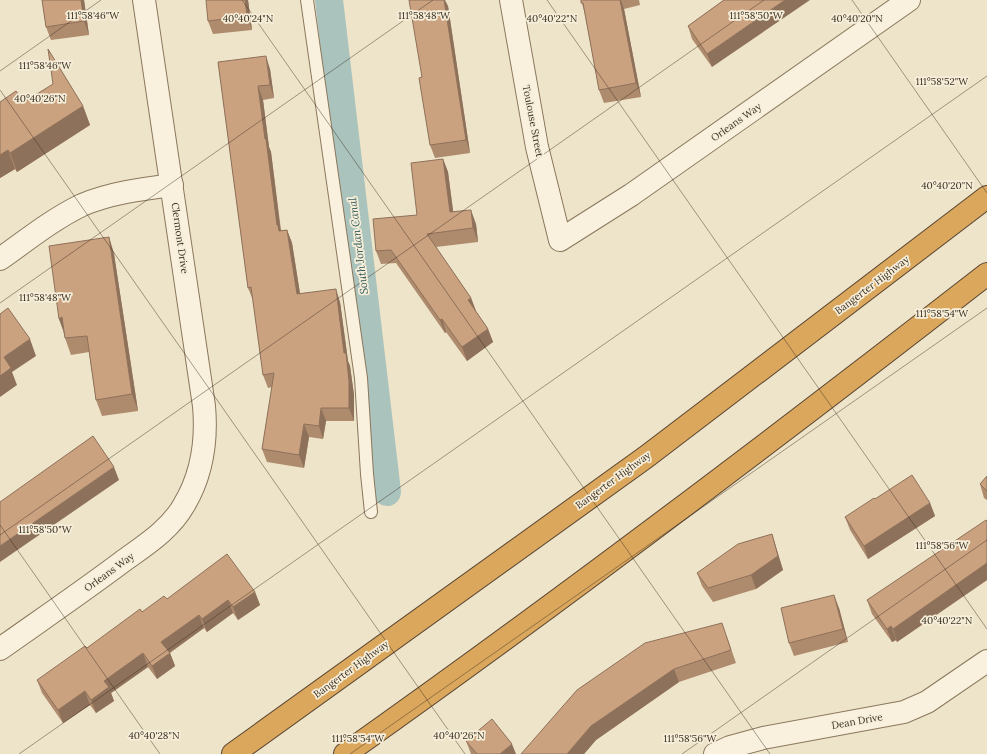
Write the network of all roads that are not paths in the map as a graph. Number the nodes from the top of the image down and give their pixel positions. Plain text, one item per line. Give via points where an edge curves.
1 (144, 0) edge
2 (307, 0) edge
3 (511, 0) edge
4 (909, 0) edge
5 (172, 185) junction
6 (987, 198) edge
7 (560, 240) joint
8 (0, 259) edge
9 (987, 274) edge
10 (197, 476) joint
11 (371, 512) dead end
12 (0, 649) edge
13 (987, 661) edge
14 (233, 754) edge
15 (345, 754) edge
16 (715, 754) edge

1 - 5 street, Clermont Drive
2 - 11 lane via 361,378
3 - 7 street, Toulouse Street via 537,147
4 - 7 street, Orleans Way via 632,195
5 - 8 street via 115,195 83,205 53,221
5 - 10 street, Clermont Drive via 206,424 202,460
6 - 14 highway, Bangerter Highway via 646,457
9 - 15 highway via 638,540
10 - 12 street, Orleans Way via 184,506 165,529 108,573
13 - 16 street, Dean Drive via 927,702 904,712 764,738

